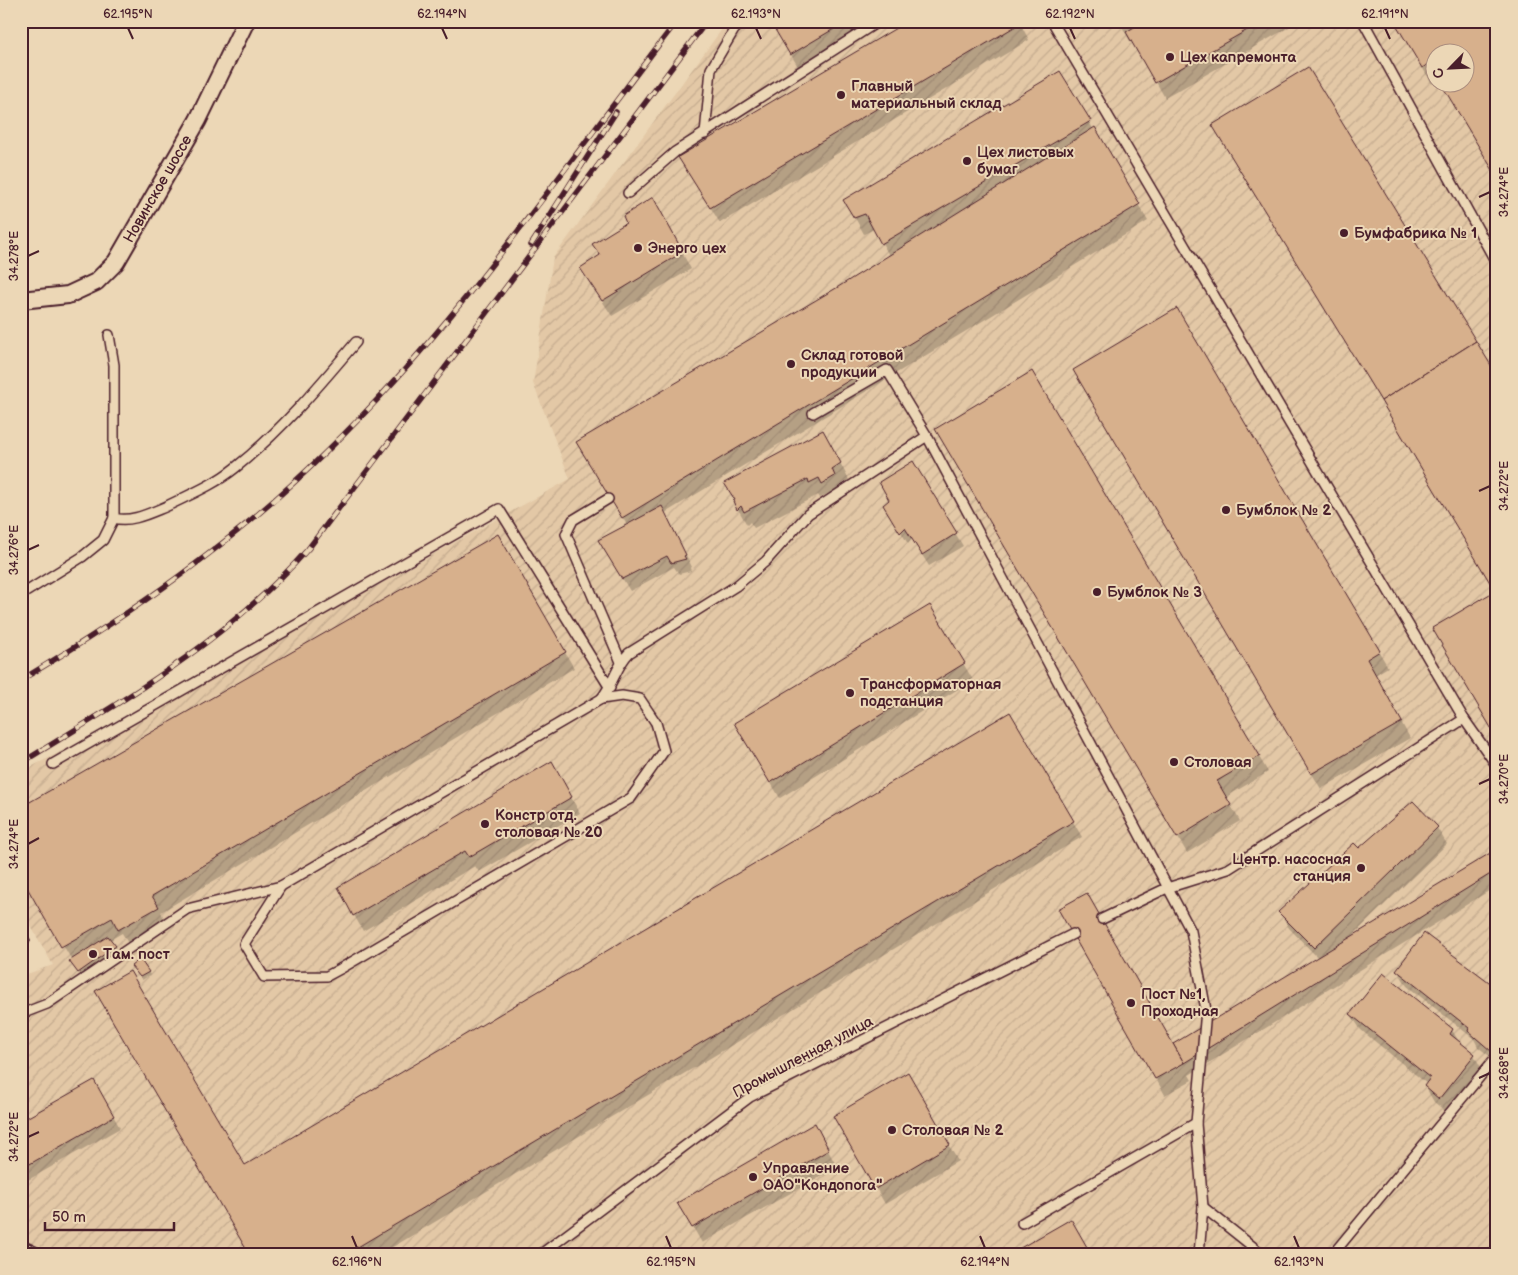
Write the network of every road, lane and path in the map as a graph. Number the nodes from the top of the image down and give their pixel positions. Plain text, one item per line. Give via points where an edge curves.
1 (246, 21) edge
2 (743, 21) edge
3 (879, 21) edge
4 (1052, 21) edge
5 (1363, 21) edge
6 (706, 134) junction
7 (628, 193) dead end
8 (1497, 264) edge
9 (21, 300) edge
10 (109, 335) dead end
11 (356, 342) dead end
12 (813, 413) dead end
13 (927, 436) junction
14 (608, 499) dead end
15 (114, 518) junction
16 (21, 595) edge
17 (621, 662) junction
18 (610, 688) junction
19 (601, 699) junction
20 (1464, 719) junction
21 (53, 764) dead end
22 (1497, 766) edge
23 (281, 886) junction
24 (1167, 888) junction
25 (1102, 919) dead end
26 (1073, 934) dead end
27 (21, 1014) edge
28 (1497, 1056) edge
29 (1196, 1123) junction
30 (1203, 1207) junction
31 (1022, 1223) dead end
32 (21, 1245) edge
33 (1198, 1253) edge
34 (40, 1254) edge
35 (541, 1254) edge
36 (1262, 1254) edge
37 (1333, 1254) edge

1 - 9 street, Новинское шоссе via 198,120 116,262 96,282 68,295
2 - 6 lane via 711,69
3 - 6 lane
4 - 20 lane
5 - 8 lane
6 - 7 lane via 675,152
10 - 15 lane via 114,365
11 - 15 lane via 313,394 234,468 201,490 153,512 123,521
12 - 13 lane via 887,370
13 - 17 lane via 808,514 766,561 736,586 629,653
13 - 24 lane
14 - 17 lane via 573,520 566,534
15 - 16 lane via 103,540 82,558
17 - 18 lane
18 - 19 lane
18 - 21 lane via 499,509
19 - 23 lane
19 - 23 lane via 622,696 640,699 656,723 664,751 632,798 340,969 327,976 264,977 244,944
20 - 22 lane
20 - 24 lane via 1228,869
23 - 27 lane via 187,909 47,1004
24 - 25 lane
24 - 29 lane via 1191,931 1206,1010
26 - 35 lane, Промышленная улица via 750,1097
28 - 37 lane
29 - 30 lane
29 - 31 lane
30 - 33 lane
30 - 36 lane
32 - 34 lane

